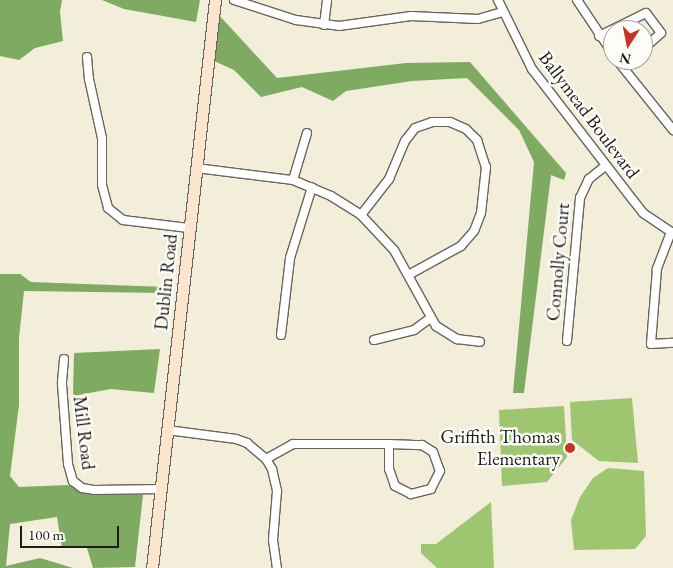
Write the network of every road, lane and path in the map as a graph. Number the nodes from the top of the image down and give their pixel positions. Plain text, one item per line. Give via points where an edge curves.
1 (215, 0) edge
2 (234, 0) edge
3 (327, 0) edge
4 (498, 0) edge
5 (577, 0) edge
6 (502, 12) junction
7 (632, 20) edge
8 (651, 20) edge
9 (653, 23) edge
10 (324, 25) junction
11 (603, 34) edge
12 (599, 36) junction
13 (653, 40) edge
14 (603, 41) edge
15 (88, 57) dead end
16 (626, 70) edge
17 (670, 120) edge
18 (673, 130) edge
19 (307, 132) dead end
20 (606, 166) junction
21 (196, 168) junction
22 (293, 180) junction
23 (312, 187) junction
24 (361, 215) junction
25 (189, 228) junction
26 (474, 231) junction
27 (672, 232) edge
28 (481, 237) dead end
29 (410, 274) junction
30 (429, 319) junction
31 (281, 335) dead end
32 (374, 340) dead end
33 (567, 341) dead end
34 (480, 342) dead end
35 (673, 343) edge
36 (64, 359) dead end
37 (167, 430) junction
38 (389, 444) junction
39 (266, 459) junction
40 (161, 489) junction
41 (152, 568) edge
42 (277, 568) edge

1 - 21 main road, Dublin Road
2 - 10 street via 296,20
3 - 10 street
4 - 6 street, Ballymead Boulevard
5 - 12 street
6 - 10 street via 478,20 432,16 357,26
6 - 20 street, Ballymead Boulevard via 532,69
7 - 8 street via 646,13
9 - 13 street via 660,33
11 - 12 street
12 - 14 street
15 - 25 street via 89,79 101,131 102,185 108,208 123,220
16 - 17 street
17 - 18 street
19 - 22 street
20 - 27 street, Ballymead Boulevard via 643,212
20 - 33 street, Connolly Court via 589,179 580,198
21 - 22 street
21 - 25 main road, Dublin Road
22 - 23 street
23 - 24 street
23 - 31 street via 290,258
24 - 26 street via 388,179 409,134 423,124 450,122 473,134 486,160 483,200
24 - 29 street via 394,250
25 - 37 main road, Dublin Road
26 - 28 street
26 - 29 street via 461,246
27 - 35 street via 658,263 651,344
29 - 30 street
30 - 32 street via 414,330
30 - 34 street via 452,337
36 - 40 street, Mill Road via 62,384 68,464 73,481 82,488 94,490
37 - 39 street via 236,439 247,443
37 - 40 main road, Dublin Road
38 - 38 street via 389,469 395,486 411,494 431,489 440,471 433,452 422,445
38 - 39 street via 293,444
39 - 42 street via 277,491 273,540
40 - 41 main road, Dublin Road

